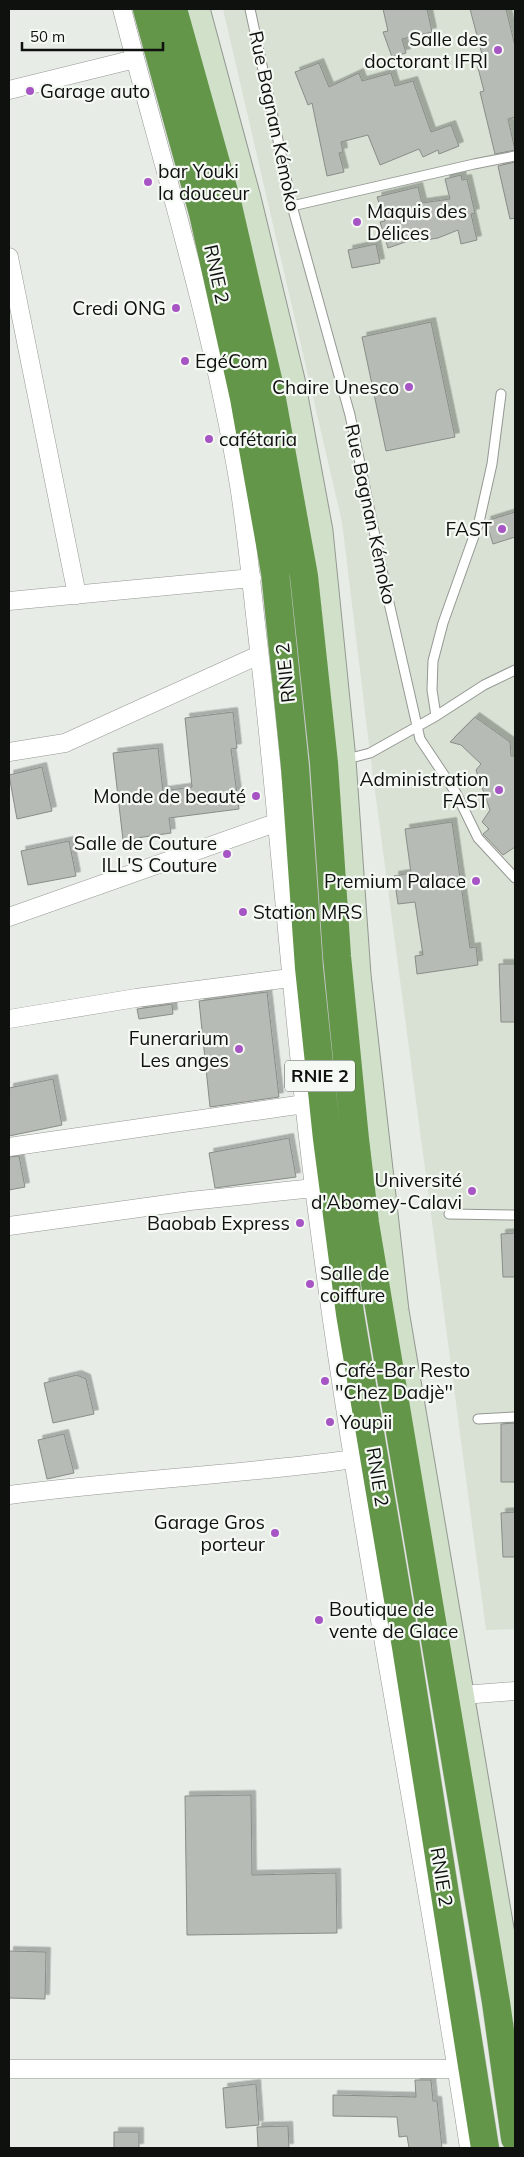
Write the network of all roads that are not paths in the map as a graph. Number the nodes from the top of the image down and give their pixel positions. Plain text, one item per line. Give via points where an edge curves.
1 (122, 9) edge
2 (147, 9) edge
3 (173, 9) edge
4 (196, 9) edge
5 (250, 9) edge
6 (135, 59) junction
7 (9, 90) edge
8 (515, 156) edge
9 (292, 206) junction
10 (9, 257) edge
11 (501, 394) dead end
12 (252, 578) junction
13 (77, 595) junction
14 (9, 601) edge
15 (259, 655) junction
16 (515, 670) edge
17 (436, 716) junction
18 (417, 726) junction
19 (9, 752) edge
20 (316, 764) junction
21 (278, 822) junction
22 (515, 878) edge
23 (9, 917) edge
24 (290, 978) junction
25 (9, 1019) edge
26 (304, 1104) junction
27 (9, 1147) edge
28 (314, 1188) junction
29 (449, 1214) dead end
30 (515, 1215) edge
31 (9, 1226) edge
32 (515, 1417) edge
33 (478, 1419) dead end
34 (354, 1459) junction
35 (9, 1495) edge
36 (515, 1691) edge
37 (462, 1695) junction
38 (515, 2011) edge
39 (9, 2069) edge
40 (457, 2069) junction
41 (515, 2138) edge
42 (470, 2148) edge
43 (485, 2148) edge

1 - 6 street
2 - 20 highway, RNIE 2 / RNIE 2 via 203,213 244,398 275,572
3 - 20 highway, RNIE 2 / RNIE 2 via 228,206 270,388 304,576
4 - 20 street via 248,198 292,380 320,531
5 - 9 lane, Rue Bagnan Kémoko
6 - 7 street
6 - 12 street via 180,219 212,350 237,477
8 - 9 lane
9 - 18 lane, Rue Bagnan Kémoko via 350,415
10 - 13 street
11 - 17 lane via 492,464 479,522 433,661 432,690
12 - 13 street
12 - 15 street
13 - 14 street
15 - 19 street via 64,743
15 - 21 street
16 - 17 lane via 484,685
17 - 18 lane
18 - 20 lane via 370,753
18 - 22 lane, Rue Bagnan Kémoko via 420,739 456,793 478,838
20 - 37 street via 358,975 396,1311
20 - 41 highway, RNIE 2 / RNIE 2 via 365,1223 496,2002
20 - 43 highway, RNIE 2 / RNIE 2 via 310,977 326,1139
21 - 23 street
21 - 24 street
24 - 25 street
24 - 26 street
26 - 27 street
26 - 28 street
28 - 31 street
28 - 34 street
29 - 30 lane
32 - 33 lane
34 - 35 street
34 - 40 street
36 - 37 street
37 - 38 street
39 - 40 street
40 - 42 street

